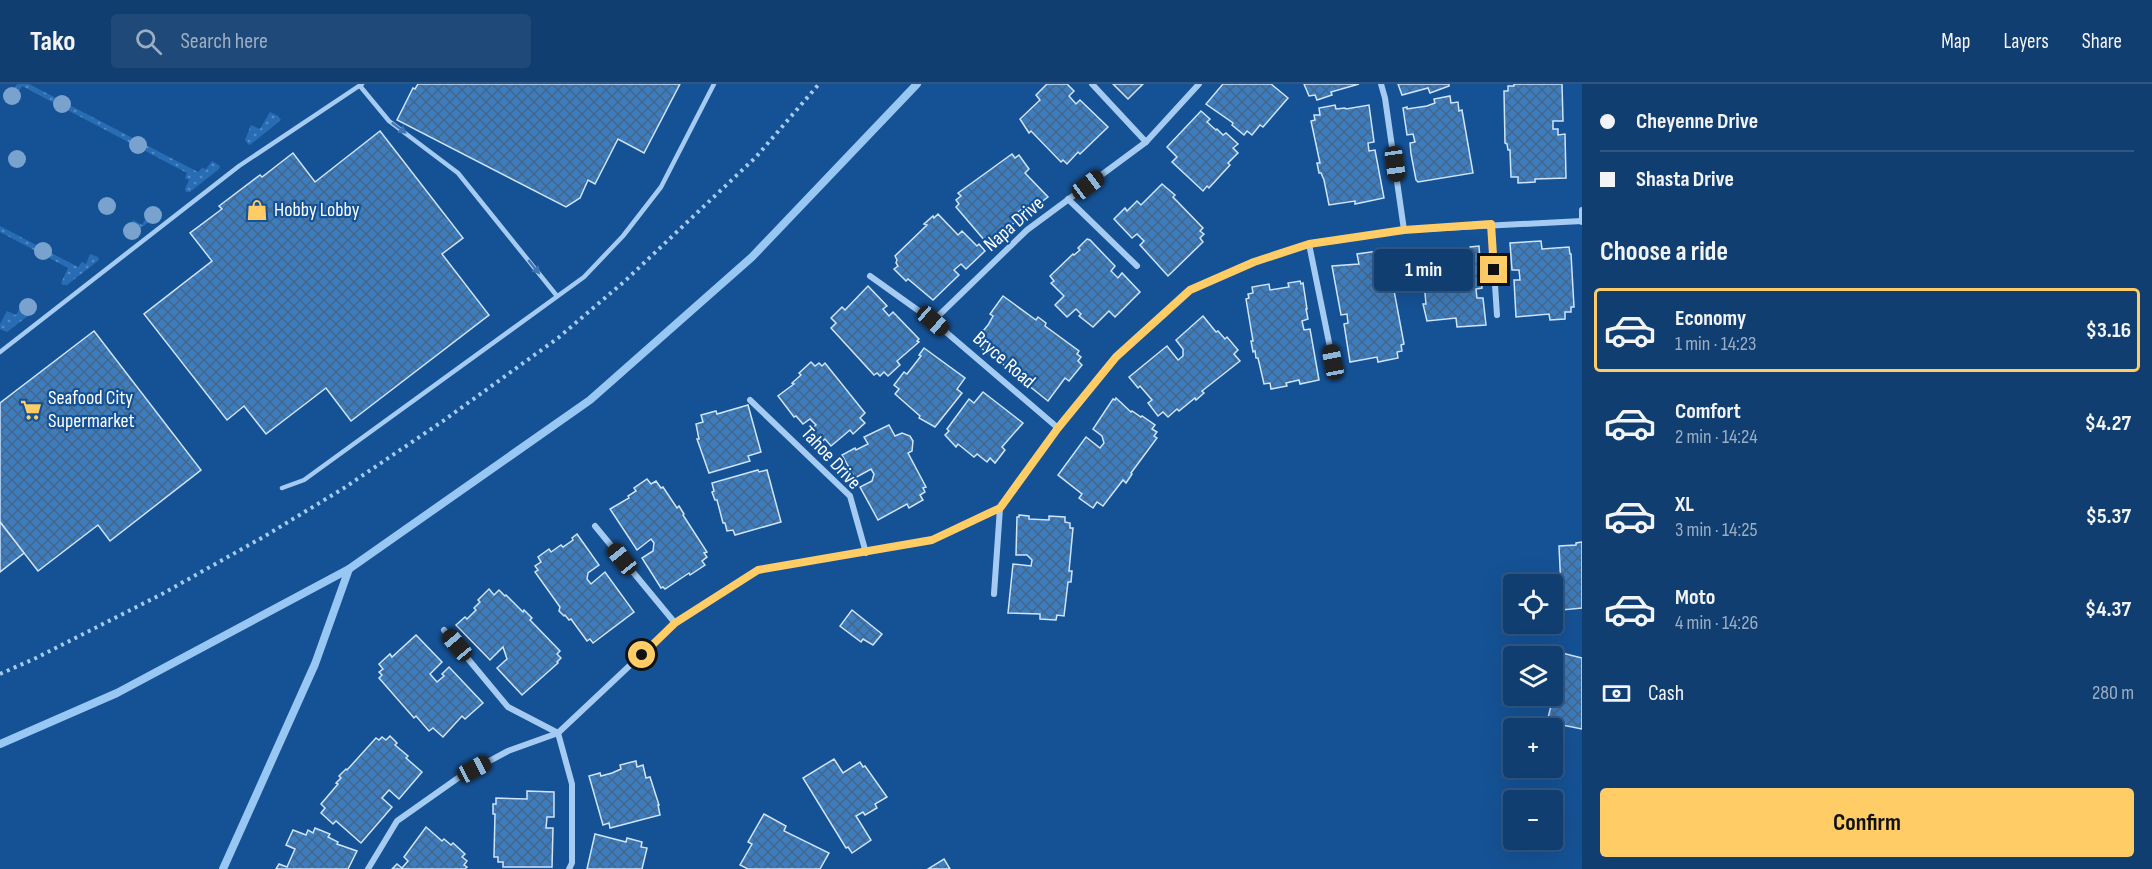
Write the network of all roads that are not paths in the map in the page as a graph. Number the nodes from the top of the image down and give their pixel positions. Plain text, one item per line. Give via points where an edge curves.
1 (714, 84) edge
2 (1092, 84) edge
3 (1199, 84) edge
4 (1381, 84) edge
5 (361, 85) edge
6 (1146, 142) junction
7 (1068, 199) junction
8 (1582, 210) edge
9 (1582, 221) edge
10 (1491, 224) junction
11 (1404, 230) junction
12 (1309, 244) junction
13 (1137, 266) dead end
14 (870, 276) dead end
15 (557, 296) junction
16 (1497, 315) dead end
17 (933, 321) junction
18 (0, 352) edge
19 (1333, 362) dead end
20 (750, 400) dead end
21 (1058, 428) junction
22 (282, 488) dead end
23 (1000, 508) junction
24 (595, 526) dead end
25 (866, 553) junction
26 (994, 594) dead end
27 (675, 623) junction
28 (444, 630) dead end
29 (558, 733) junction
30 (368, 869) edge
31 (569, 869) edge

1 - 15 lane via 661,187 584,277
2 - 6 street
3 - 6 street, Napa Drive
4 - 11 street
5 -> 15 lane via 389,121 458,173
5 - 18 lane via 239,166
6 - 7 street, Napa Drive
7 - 13 street
7 - 17 street, Napa Drive via 1028,230
8 - 9 street
9 - 10 street
10 - 11 street
10 - 16 street
11 - 12 street
12 - 19 street
12 - 21 street via 1254,262 1190,290 1116,357
14 - 17 street, Bryce Road
15 - 22 lane via 304,480
17 - 21 street, Bryce Road
20 - 25 street, Tahoe Drive via 850,496
21 - 23 street
23 - 25 street via 932,540
23 - 26 street
24 - 27 street
25 - 27 street via 758,570
27 - 29 street
28 - 29 street via 508,707
29 - 30 street via 508,752 458,778 397,821
29 - 31 street via 572,784

